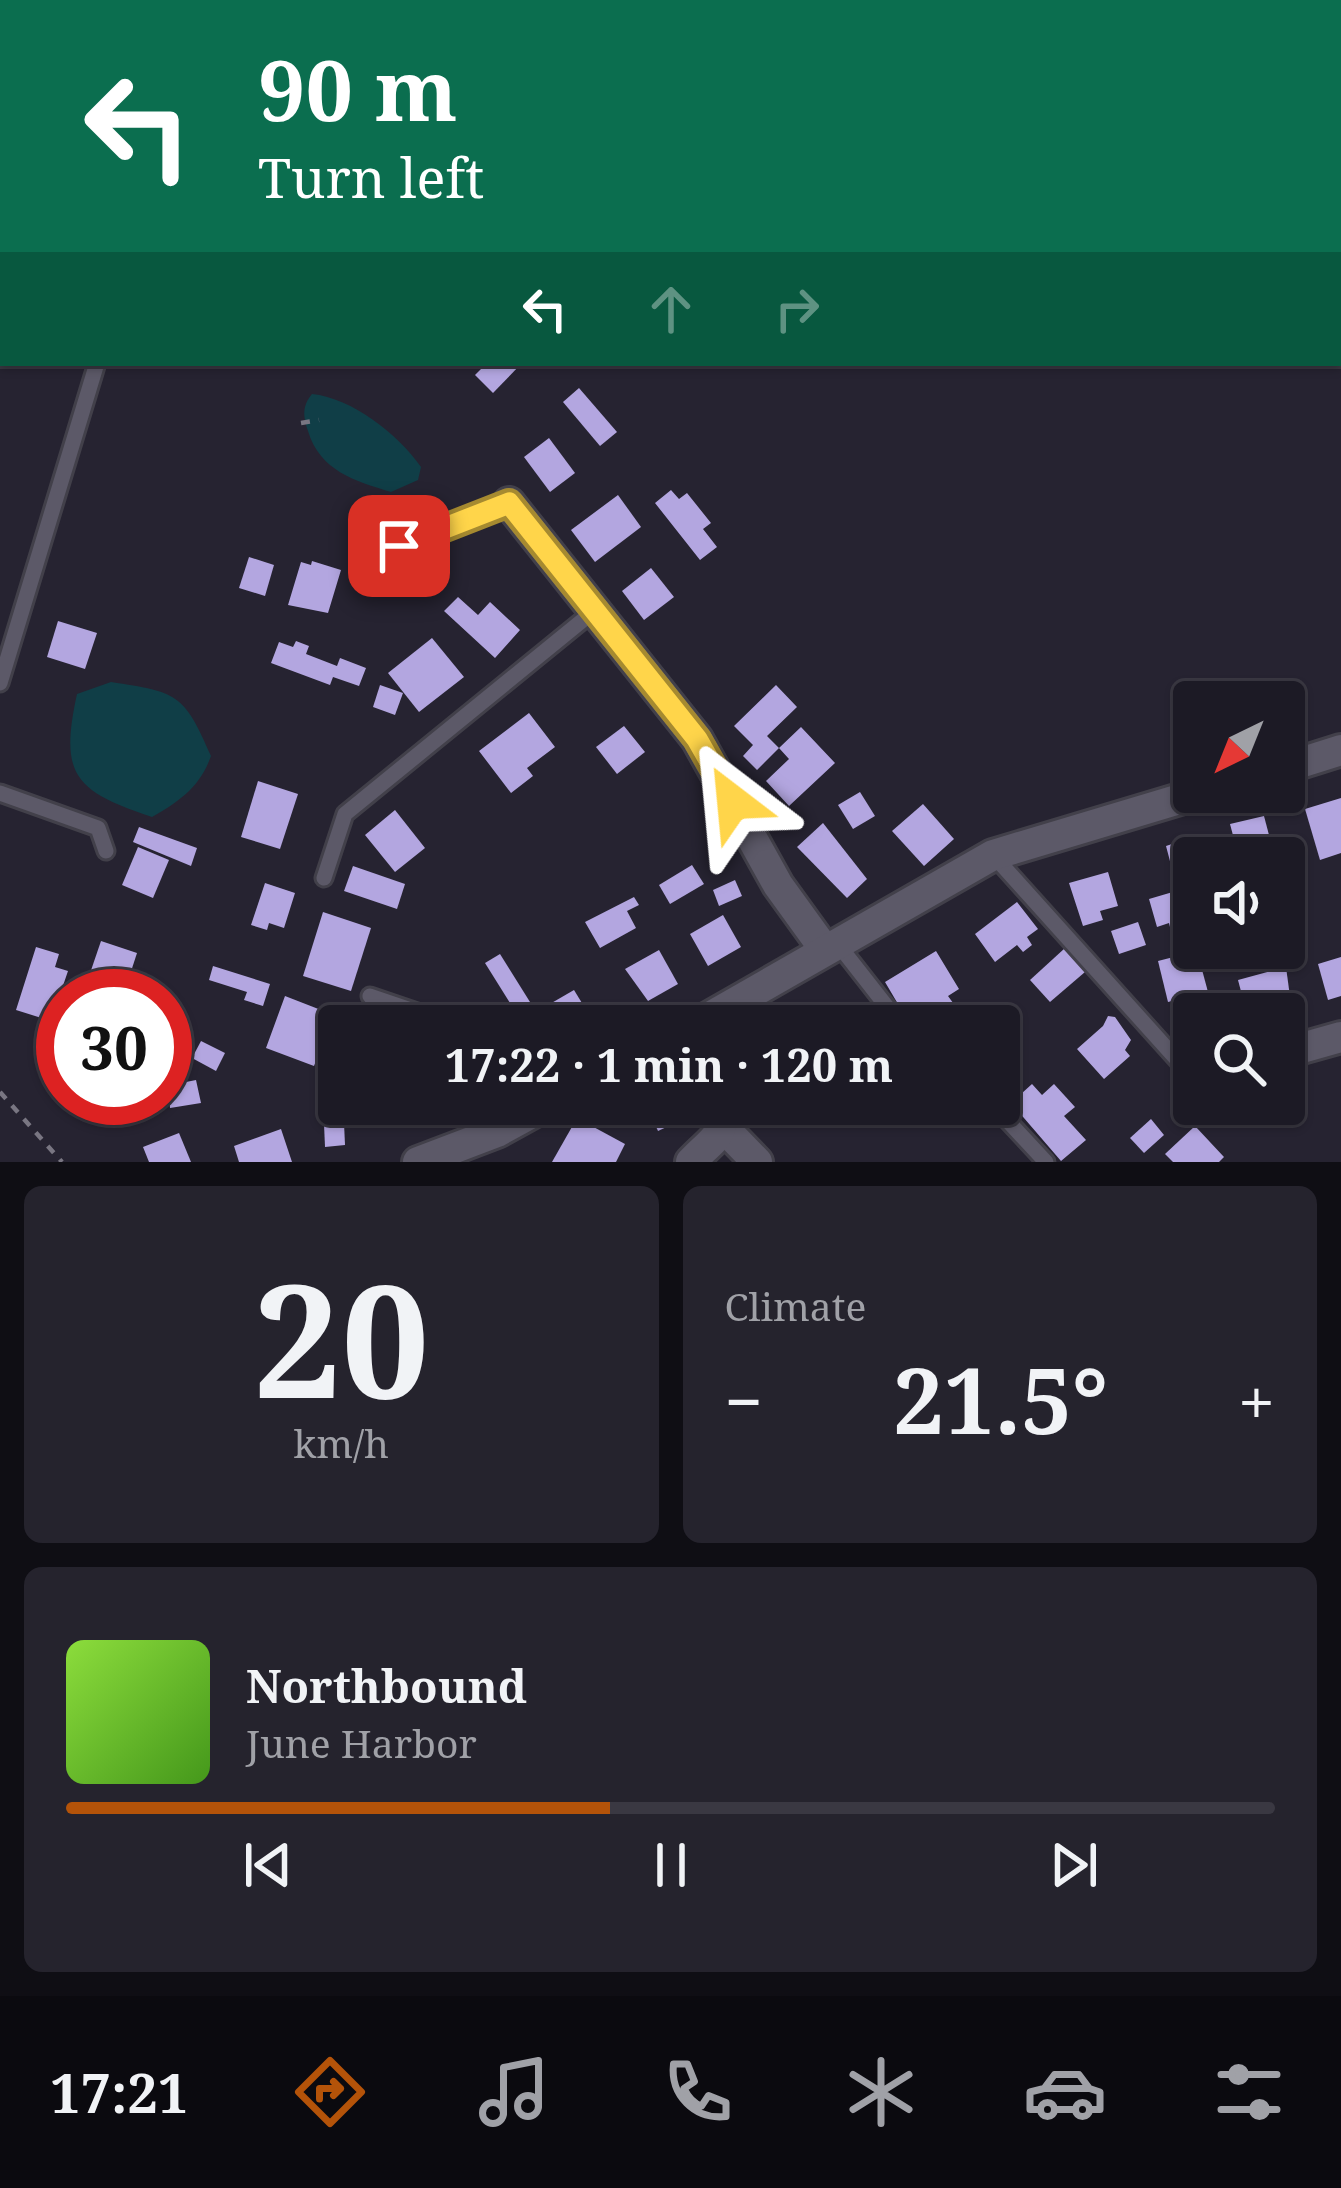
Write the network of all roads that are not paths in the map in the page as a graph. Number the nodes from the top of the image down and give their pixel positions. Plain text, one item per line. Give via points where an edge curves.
1 (96, 366) edge
2 (509, 503) joint
3 (358, 560) dead end
4 (594, 611) junction
5 (0, 683) edge
6 (1341, 751) edge
7 (1305, 762) edge
8 (4, 796) edge
9 (1173, 801) edge
10 (106, 851) dead end
11 (993, 855) junction
12 (324, 878) dead end
13 (831, 946) junction
14 (370, 996) dead end
15 (396, 1005) edge
16 (736, 1005) edge
17 (883, 1005) edge
18 (1341, 1037) edge
19 (1305, 1047) edge
20 (1173, 1055) edge
21 (510, 1125) edge
22 (720, 1125) edge
23 (729, 1125) edge
24 (1012, 1125) edge
25 (418, 1162) edge
26 (691, 1162) edge
27 (757, 1162) edge
28 (1046, 1162) edge

1 - 5 lane
2 - 3 lane
2 - 4 street
4 - 12 lane via 345,814
4 - 13 street via 697,739 778,885
6 - 7 street
8 - 10 lane via 98,828
9 - 11 street
11 - 13 street
11 - 20 lane
13 - 16 street
13 - 17 lane
14 - 15 lane
18 - 19 street
21 - 25 street
22 - 26 street
23 - 27 street
24 - 28 lane

